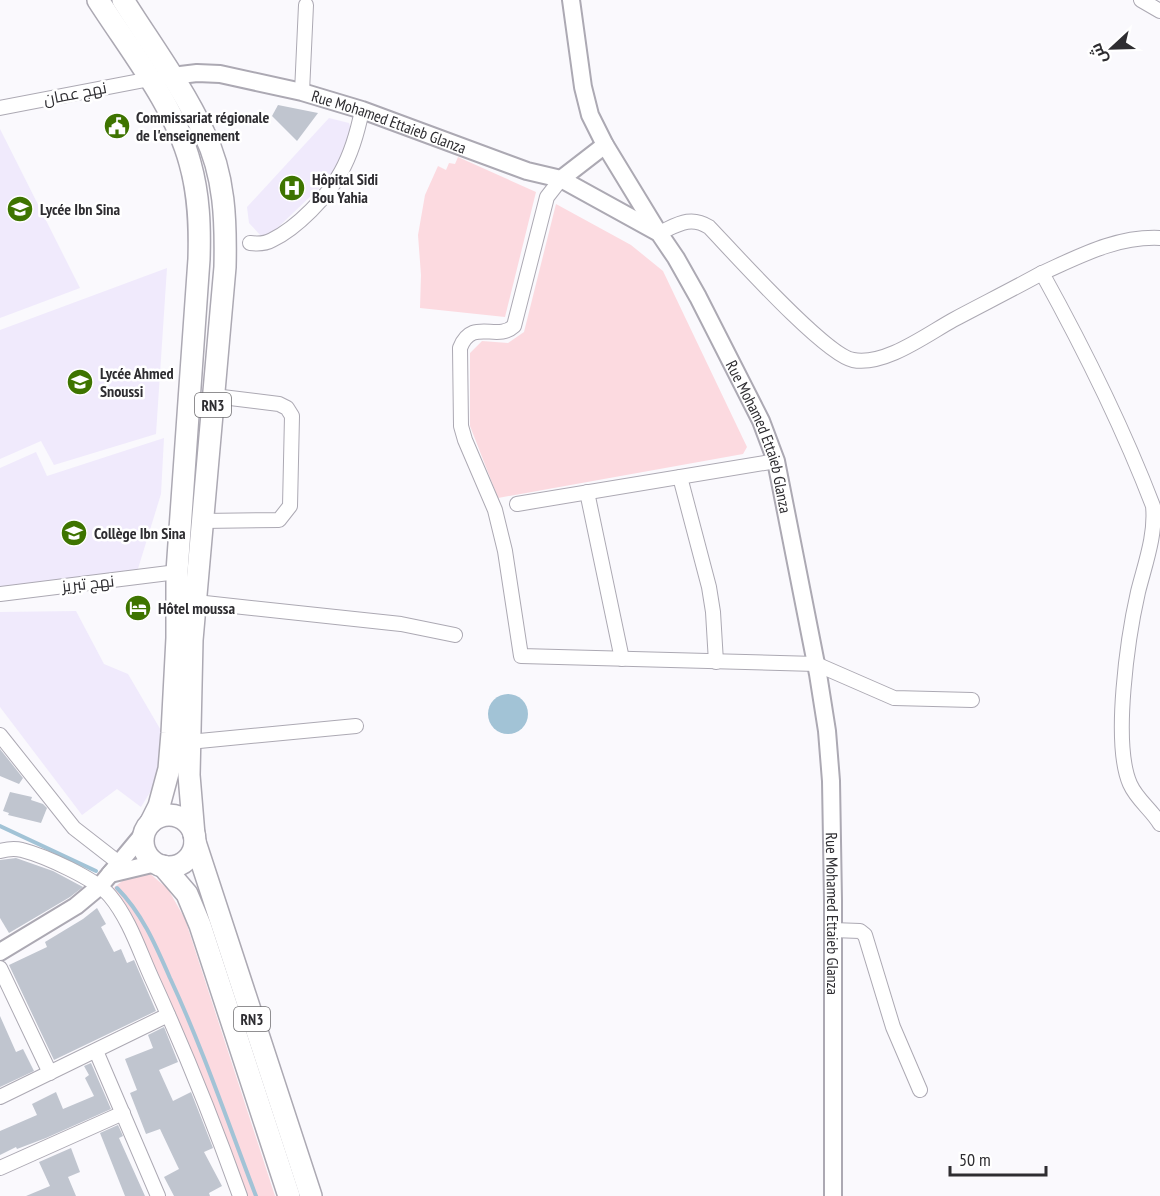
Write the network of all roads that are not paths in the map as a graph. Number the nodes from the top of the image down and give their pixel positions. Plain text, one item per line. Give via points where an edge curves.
1 (98, 0) edge
2 (123, 0) edge
3 (571, 0) edge
4 (1141, 0) edge
5 (306, 5) dead end
6 (1160, 11) edge
7 (171, 75) junction
8 (150, 79) junction
9 (302, 92) junction
10 (0, 108) edge
11 (362, 110) junction
12 (605, 146) junction
13 (561, 178) junction
14 (659, 233) junction
15 (1160, 238) edge
16 (250, 243) dead end
17 (1042, 273) junction
18 (214, 396) junction
19 (776, 461) junction
20 (680, 477) junction
21 (587, 492) junction
22 (517, 504) dead end
23 (202, 521) junction
24 (177, 572) junction
25 (0, 594) edge
26 (196, 602) junction
27 (455, 635) dead end
28 (184, 639) junction
29 (622, 659) junction
30 (716, 662) junction
31 (816, 664) junction
32 (972, 700) dead end
33 (356, 726) dead end
34 (0, 735) edge
35 (189, 742) junction
36 (1160, 824) edge
37 (148, 827) junction
38 (194, 839) junction
39 (0, 851) edge
40 (160, 864) junction
41 (110, 874) junction
42 (833, 930) junction
43 (0, 952) edge
44 (0, 968) edge
45 (168, 1015) junction
46 (96, 1051) junction
47 (253, 1055) junction
48 (50, 1073) junction
49 (920, 1090) dead end
50 (0, 1097) edge
51 (123, 1113) junction
52 (0, 1168) edge
53 (158, 1196) edge
54 (240, 1196) edge
55 (289, 1196) edge
56 (311, 1196) edge
57 (832, 1196) edge

1 - 8 main road, RN3
2 - 7 main road, RN3
3 - 12 street via 583,87 590,116
4 - 6 street
5 - 9 street
7 - 8 street, Rue Mohamed Ettaieb Glanza
7 - 9 street, Rue Mohamed Ettaieb Glanza via 220,74
7 - 18 main road, RN3 via 205,134 222,194 225,257
8 - 10 street, نهج عمان
8 - 24 main road, RN3 via 184,143 200,225
9 - 11 street, Rue Mohamed Ettaieb Glanza
11 - 13 street, Rue Mohamed Ettaieb Glanza via 527,171
11 - 16 street via 341,171 323,197 273,240
12 - 13 street
12 - 14 street
13 - 14 street, Rue Mohamed Ettaieb Glanza
13 - 29 street via 548,197 514,326 505,332 473,333 463,342 460,426 497,520 520,656
14 - 17 street via 683,222 700,221 826,344 853,360 893,354
14 - 19 street, Rue Mohamed Ettaieb Glanza via 698,297 761,421
15 - 17 street via 1114,242
17 - 36 street via 1112,405 1153,506 1152,537 1131,622 1123,744 1124,768 1130,785
18 - 23 main road, RN3
18 - 23 street via 287,408 292,416 290,506 279,520
19 - 20 street
19 - 31 street, Rue Mohamed Ettaieb Glanza
20 - 21 street
20 - 30 street via 709,587
21 - 22 street
21 - 29 street
23 - 26 main road, RN3
24 - 25 street, نهج تبريز
24 - 28 main road, RN3
26 - 27 street via 401,624
26 - 28 main road, RN3
28 - 35 main road, RN3
28 - 37 main road, RN3 via 169,769 159,806
29 - 30 street
30 - 31 street
31 - 32 street via 894,698
31 - 42 street, Rue Mohamed Ettaieb Glanza via 831,781
33 - 35 street
34 - 41 street
35 - 38 main road, RN3
37 - 38 main road, RN3 via 165,815 180,817 191,828
37 - 40 main road, RN3 via 143,839 146,853
37 - 41 street
38 - 40 main road via 188,859 172,866
38 - 47 main road, RN3
39 - 41 street via 22,849 51,861
40 - 41 street
40 - 47 main road, RN3 via 187,894
41 - 43 street via 76,906
41 - 45 street via 111,897
42 - 49 street via 860,931 865,935 893,1028
42 - 57 street, Rue Mohamed Ettaieb Glanza
44 - 48 street
45 - 46 street
45 - 54 street
46 - 48 street
46 - 51 street
47 - 55 main road, RN3
47 - 56 main road, RN3
48 - 50 street
51 - 52 street
51 - 53 street

